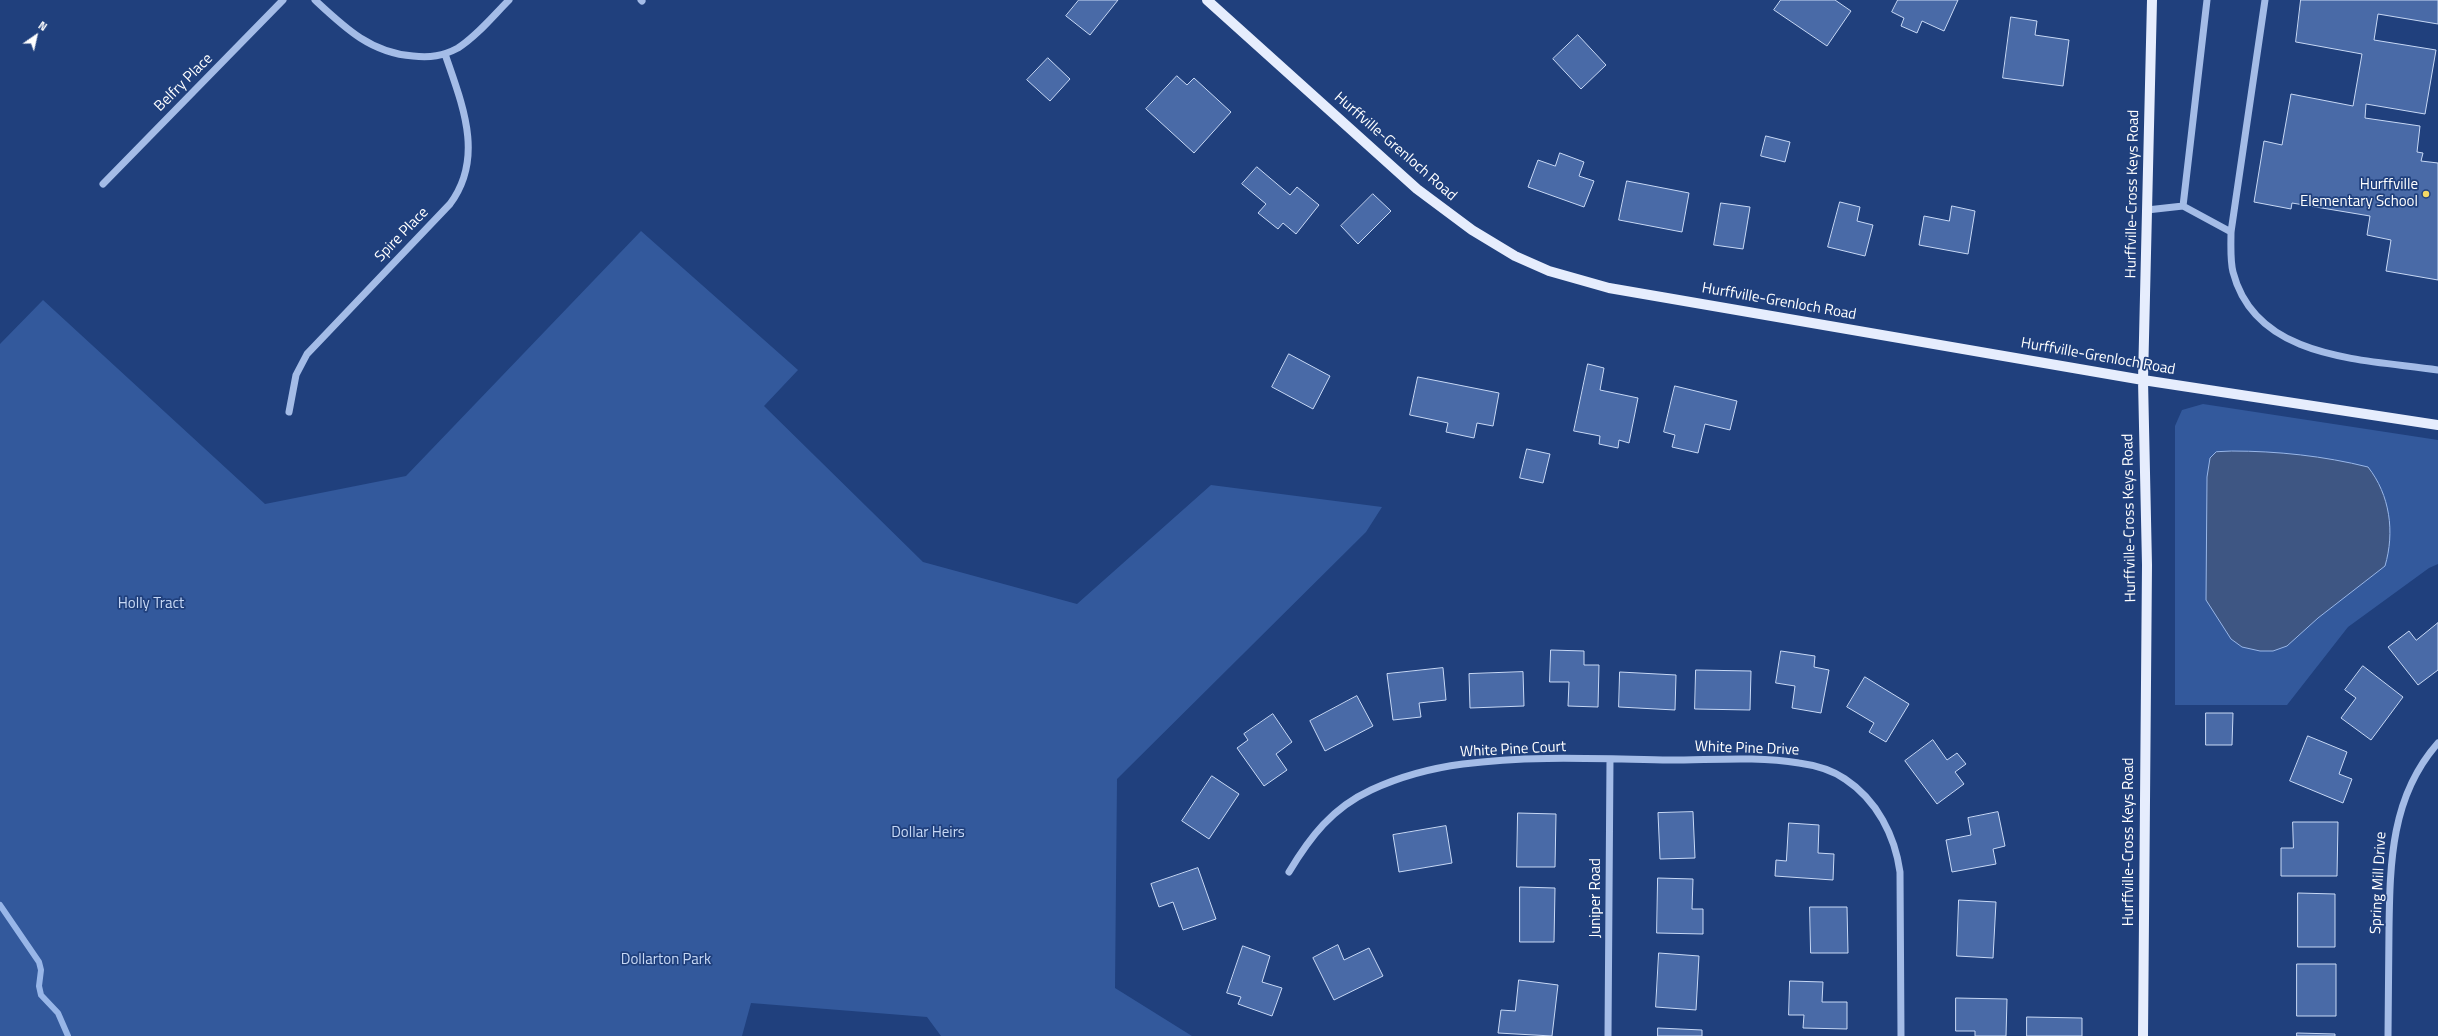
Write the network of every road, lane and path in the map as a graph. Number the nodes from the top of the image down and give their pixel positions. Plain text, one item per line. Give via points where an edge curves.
1 (283, 0) edge
2 (315, 0) edge
3 (509, 0) edge
4 (1207, 0) edge
5 (2152, 0) edge
6 (2207, 0) edge
7 (2265, 0) edge
8 (445, 54) junction
9 (103, 184) dead end
10 (2183, 206) junction
11 (2147, 210) junction
12 (2231, 232) junction
13 (2438, 370) edge
14 (2143, 380) junction
15 (289, 412) dead end
16 (2438, 425) edge
17 (2438, 743) edge
18 (1610, 759) junction
19 (1289, 872) dead end
20 (1608, 1036) edge
21 (1901, 1036) edge
22 (2143, 1036) edge
23 (2388, 1036) edge

1 - 9 street, Belfry Place
2 - 8 street via 342,25 374,48 412,56 436,57
3 - 8 street via 474,35
4 - 14 main road, Hurffville-Grenloch Road via 1416,189 1472,230 1515,256 1549,271 1609,288
5 - 11 main road, Hurffville-Cross Keys Road
6 - 10 street
7 - 12 street
8 - 15 street, Spire Place via 462,106 469,140 467,167 460,190 450,204 307,354 296,375
10 - 11 street
10 - 12 street
11 - 14 main road, Hurffville-Cross Keys Road
12 - 13 street via 2232,271 2242,296 2252,313 2283,338 2321,353
14 - 16 main road, Hurffville-Grenloch Road
14 - 22 main road, Hurffville-Cross Keys Road via 2147,565
17 - 23 street, Spring Mill Drive via 2418,771 2406,794 2393,840 2389,887
18 - 19 street, White Pine Court via 1486,761 1436,769 1391,782 1369,791 1336,812 1320,826
18 - 20 street, Juniper Road
18 - 21 street, White Pine Drive via 1793,762 1828,770 1866,797 1885,823 1898,853

